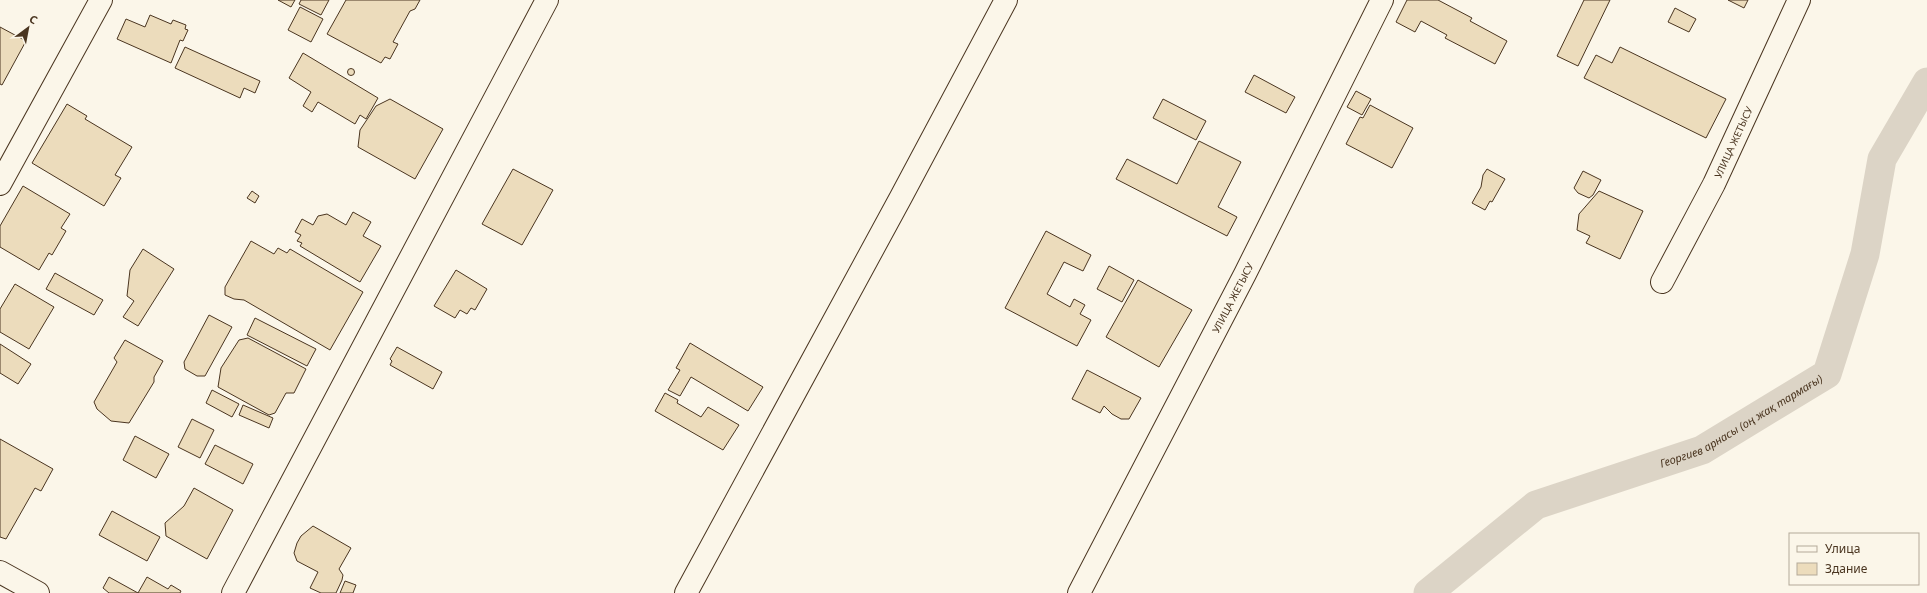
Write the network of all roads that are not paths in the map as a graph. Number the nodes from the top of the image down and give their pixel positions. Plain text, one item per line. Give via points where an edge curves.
1 (102, 0) edge
2 (547, 0) edge
3 (1006, 0) edge
4 (1382, 0) edge
5 (1799, 0) edge
6 (0, 184) edge
7 (1662, 282) dead end
8 (0, 572) edge
9 (38, 593) edge
10 (233, 593) edge
11 (686, 593) edge
12 (1079, 593) edge

1 - 6 street
2 - 10 street
3 - 11 street
4 - 12 street, УЛИЦА ЖЕТЫСУ via 1246,274
5 - 7 street, УЛИЦА ЖЕТЫСУ via 1714,184
8 - 9 street

